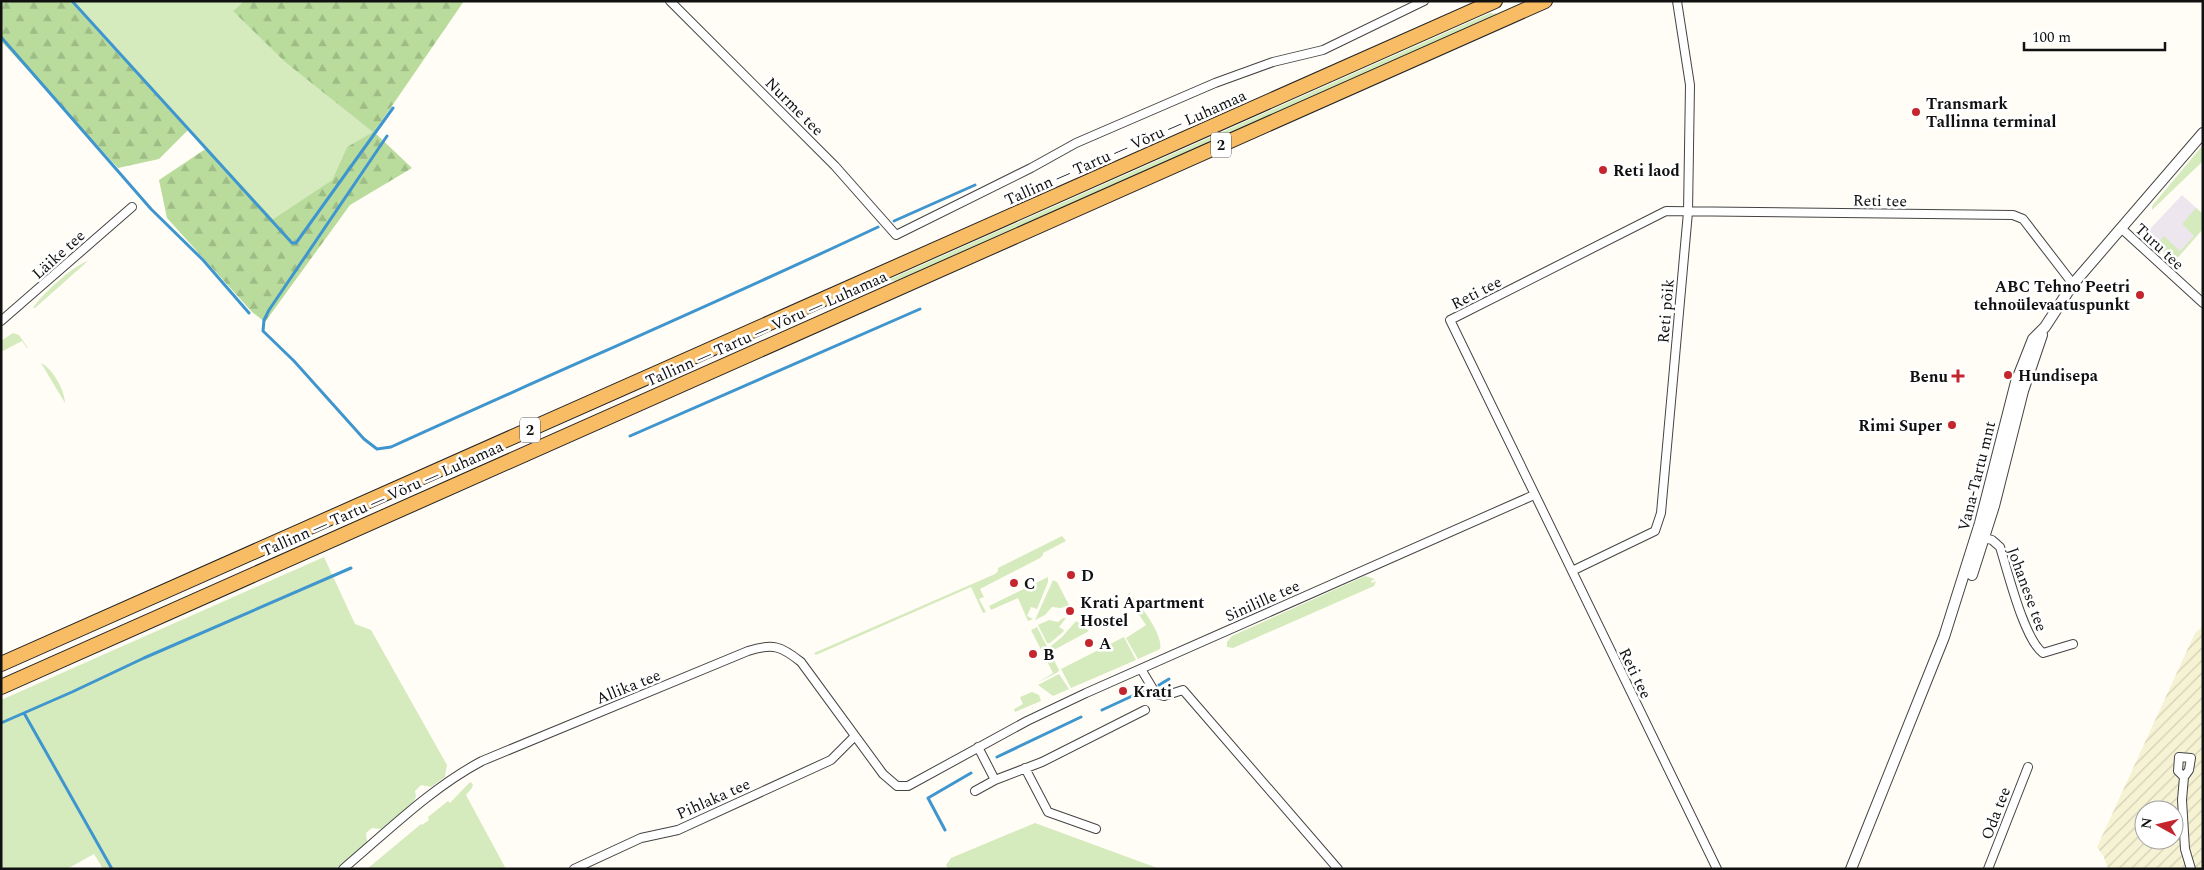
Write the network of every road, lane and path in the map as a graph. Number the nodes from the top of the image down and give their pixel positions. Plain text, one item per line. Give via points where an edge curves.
1 (670, 1) edge
2 (1424, 1) edge
3 (1472, 1) edge
4 (1495, 1) edge
5 (1545, 1) edge
6 (1677, 1) edge
7 (1395, 46) junction
8 (2203, 133) edge
9 (132, 206) dead end
10 (1688, 212) junction
11 (2122, 229) junction
12 (2074, 284) junction
13 (2203, 303) edge
14 (1, 321) edge
15 (2044, 327) junction
16 (1534, 495) junction
17 (1984, 538) junction
18 (1572, 571) junction
19 (1944, 636) junction
20 (2073, 644) dead end
21 (1, 664) edge
22 (1141, 669) junction
23 (1, 687) edge
24 (1145, 710) dead end
25 (855, 736) junction
26 (978, 747) junction
27 (2028, 767) dead end
28 (1026, 768) junction
29 (2184, 777) dead end
30 (995, 780) junction
31 (897, 786) joint
32 (975, 791) dead end
33 (1096, 829) dead end
34 (343, 869) edge
35 (574, 869) edge
36 (1338, 869) edge
37 (1717, 869) edge
38 (1850, 869) edge
39 (1988, 869) edge
40 (2191, 869) edge

1 - 2 street, Nurme tee via 835,166 896,235 1076,143 1215,83 1273,62 1323,50
3 - 7 highway via 1416,27
4 - 7 highway, Tallinn — Tartu — Võru — Luhamaa / 2
5 - 23 highway, Tallinn — Tartu — Võru — Luhamaa / 2
6 - 10 street, Reti põik via 1690,85
7 - 21 highway, Tallinn — Tartu — Võru — Luhamaa / 2
8 - 11 street, Vana-Tartu mnt
9 - 14 street, Läike tee
10 - 12 street, Reti tee via 2013,215 2023,219
10 - 16 street, Reti tee via 1666,211 1450,320
10 - 18 street, Reti põik via 1661,513 1655,531
11 - 12 street, Vana-Tartu mnt
11 - 13 street, Turu tee
12 - 15 street, Vana-Tartu mnt
15 - 17 street, Vana-Tartu mnt via 2023,391
15 - 19 street, Vana-Tartu mnt via 2033,339 2016,382 1980,523
16 - 18 street, Reti tee
16 - 22 street, Sinilille tee
17 - 19 street, Vana-Tartu mnt via 1966,590
17 - 20 street, Johanese tee via 1992,540 2000,548 2036,648 2043,653
18 - 37 street, Reti tee
19 - 38 street, Vana-Tartu mnt
22 - 26 street, Sinilille tee
22 - 36 street via 1156,694 1164,696 1183,690
24 - 28 street
25 - 31 street, Allika tee via 883,774
25 - 34 street, Allika tee via 801,662 778,647 758,648 464,770
25 - 35 street, Pihlaka tee via 831,760 678,830 642,838
26 - 30 street
26 - 31 street, Sinilille tee via 908,786
27 - 39 street, Oda tee
28 - 30 street
28 - 33 street via 1048,812
29 - 40 street via 2182,830
30 - 32 street

